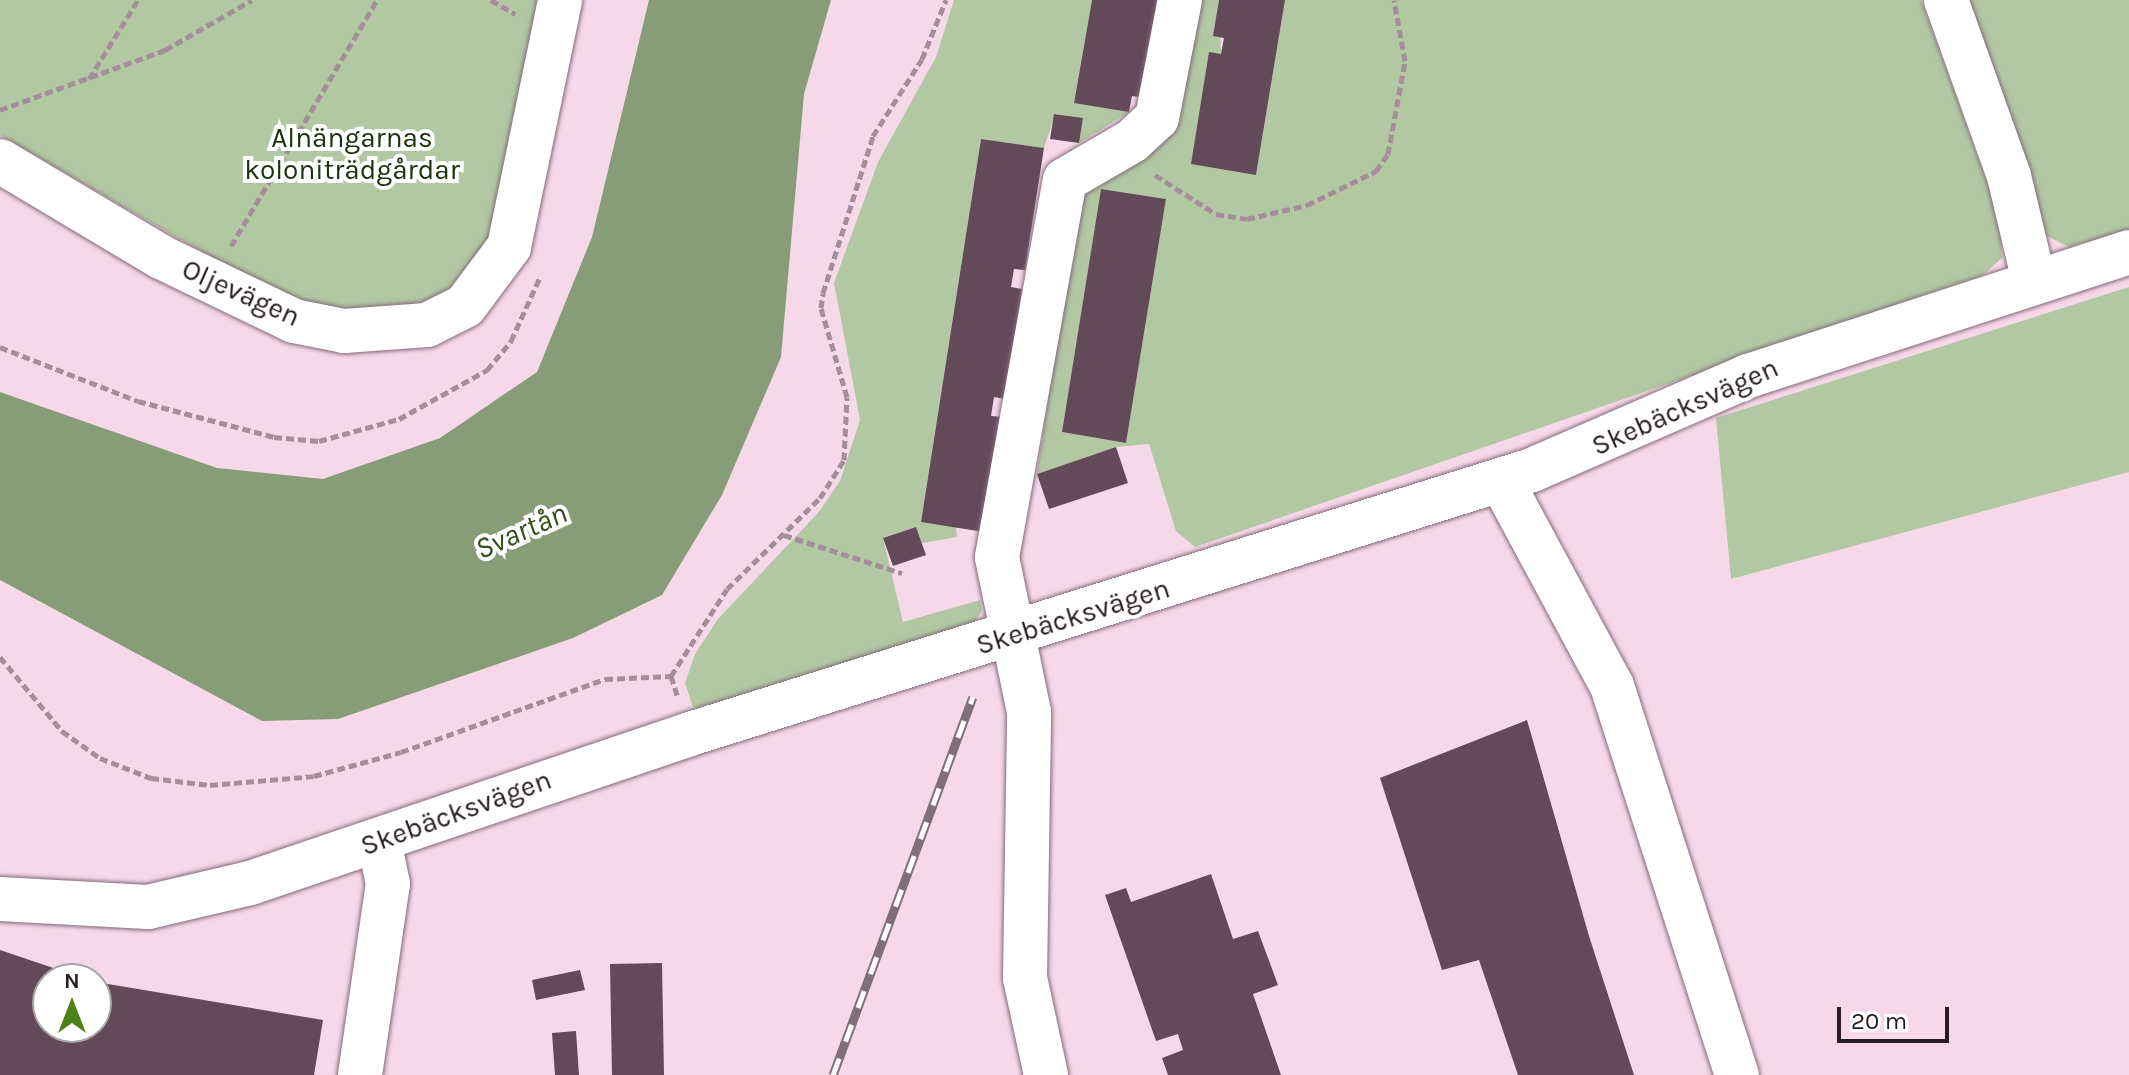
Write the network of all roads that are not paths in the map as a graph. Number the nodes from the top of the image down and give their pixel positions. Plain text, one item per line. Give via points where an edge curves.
1 (560, 0) edge
2 (1180, 0) edge
3 (1946, 0) edge
4 (0, 161) edge
5 (2129, 252) edge
6 (2034, 281) junction
7 (1501, 480) junction
8 (1017, 635) junction
9 (379, 841) junction
10 (0, 899) edge
11 (360, 1075) edge
12 (1046, 1075) edge
13 (1737, 1075) edge

1 - 4 street, Oljevägen via 509,247 465,306 427,325 344,331 294,321 161,257
2 - 8 street via 1157,118 1132,141 1065,180 997,557
3 - 6 street via 2009,176
5 - 6 street, Skebäcksvägen
6 - 7 street, Skebäcksvägen via 1748,376 1592,449
7 - 8 street, Skebäcksvägen
7 - 13 street via 1612,686
8 - 9 street, Skebäcksvägen via 676,738
8 - 12 street via 1029,727 1025,978
9 - 10 street, Skebäcksvägen via 208,896 148,907
9 - 11 street via 388,884

